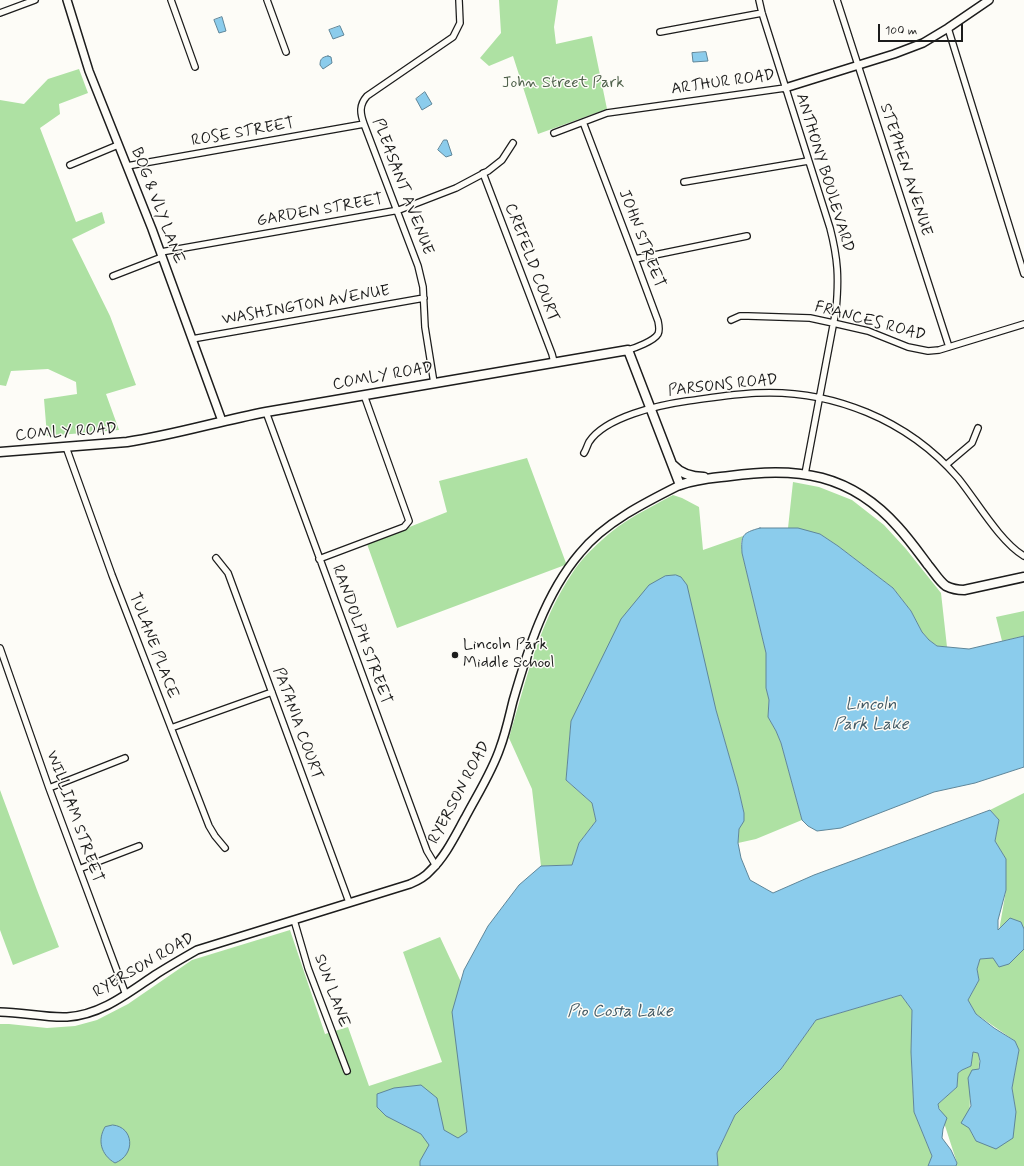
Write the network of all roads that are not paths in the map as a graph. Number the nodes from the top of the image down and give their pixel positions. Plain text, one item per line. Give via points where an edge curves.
1 (35, 0) edge
2 (67, 0) edge
3 (171, 0) edge
4 (267, 0) edge
5 (459, 0) edge
6 (760, 0) edge
7 (837, 0) edge
8 (988, 0) edge
9 (0, 13) edge
10 (762, 13) junction
11 (948, 28) junction
12 (660, 32) dead end
13 (286, 52) dead end
14 (858, 66) junction
15 (195, 67) dead end
16 (785, 88) junction
17 (582, 122) junction
18 (364, 124) junction
19 (554, 133) dead end
20 (513, 143) dead end
21 (118, 145) junction
22 (808, 161) junction
23 (70, 165) dead end
24 (127, 166) junction
25 (483, 173) junction
26 (684, 182) dead end
27 (398, 210) junction
28 (747, 236) dead end
29 (161, 255) junction
30 (635, 258) junction
31 (1024, 274) edge
32 (113, 276) dead end
33 (424, 298) junction
34 (731, 320) dead end
35 (833, 323) junction
36 (1024, 324) edge
37 (192, 339) junction
38 (949, 347) junction
39 (628, 350) junction
40 (554, 362) junction
41 (434, 383) junction
42 (364, 395) junction
43 (818, 397) junction
44 (651, 409) junction
45 (266, 412) junction
46 (222, 421) junction
47 (978, 428) dead end
48 (66, 447) junction
49 (0, 452) edge
50 (584, 453) dead end
51 (672, 464) junction
52 (946, 465) junction
53 (805, 474) junction
54 (729, 476) junction
55 (680, 485) junction
56 (1024, 556) edge
57 (216, 558) dead end
58 (319, 559) junction
59 (1024, 577) edge
60 (0, 648) edge
61 (272, 692) junction
62 (171, 728) junction
63 (125, 758) dead end
64 (49, 788) junction
65 (140, 846) dead end
66 (225, 848) dead end
67 (436, 866) junction
68 (79, 868) junction
69 (349, 902) junction
70 (294, 920) junction
71 (126, 995) junction
72 (0, 1012) edge
73 (347, 1071) dead end

1 - 9 street
2 - 21 street, BOG & VLY LANE via 89,71
3 - 15 street
4 - 13 street
5 - 18 street, PLEASANT AVENUE via 460,23 453,37 367,96 362,102 361,110
6 - 10 street, ANTHONY BOULEVARD
7 - 14 street, STEPHEN AVENUE
8 - 11 street, ARTHUR ROAD
10 - 12 street
10 - 16 street, ANTHONY BOULEVARD
11 - 14 street, ARTHUR ROAD via 923,43
11 - 31 street
14 - 16 street, ARTHUR ROAD
14 - 38 street, STEPHEN AVENUE
16 - 17 street, ARTHUR ROAD via 607,113
16 - 22 street, ANTHONY BOULEVARD
17 - 19 street, ARTHUR ROAD
17 - 30 street, JOHN STREET
18 - 24 street, ROSE STREET
18 - 27 street, PLEASANT AVENUE
20 - 25 street, GARDEN STREET via 502,160
21 - 23 street
21 - 24 street, BOG & VLY LANE
22 - 26 street
22 - 35 street, ANTHONY BOULEVARD via 837,254 838,288
24 - 29 street, BOG & VLY LANE
25 - 27 street, GARDEN STREET via 456,188
25 - 40 street, CREFELD COURT
27 - 29 street, GARDEN STREET
27 - 33 street, PLEASANT AVENUE via 418,266
28 - 30 street
29 - 32 street, GARDEN STREET
29 - 37 street, BOG & VLY LANE
30 - 39 street, JOHN STREET via 659,329 654,338
33 - 37 street, WASHINGTON AVENUE
33 - 41 street, PLEASANT AVENUE via 423,314
34 - 35 street, FRANCES ROAD via 740,316 780,316
35 - 38 street, FRANCES ROAD via 868,331 908,347 928,351
35 - 43 street, ANTHONY BOULEVARD
36 - 38 street, FRANCES ROAD
37 - 46 street, BOG & VLY LANE
39 - 40 main road, COMLY ROAD
39 - 44 main road
40 - 41 main road, COMLY ROAD
41 - 42 main road, COMLY ROAD
42 - 45 main road, COMLY ROAD
42 - 58 street via 409,522 404,527
43 - 44 street, PARSONS ROAD via 756,393 668,404
43 - 52 street, PARSONS ROAD via 853,406 885,420 918,441
43 - 53 street, ANTHONY BOULEVARD
44 - 50 street, PARSONS ROAD via 605,427 590,441
44 - 51 main road
45 - 46 main road, COMLY ROAD
45 - 58 street, RANDOLPH STREET
46 - 48 main road, COMLY ROAD via 147,439
47 - 52 street via 972,443
48 - 49 main road, COMLY ROAD
48 - 62 street, TULANE PLACE
51 - 54 main road via 681,472 690,475
51 - 55 main road
52 - 56 street, PARSONS ROAD via 1001,534
53 - 54 main road, RYERSON ROAD via 771,471
53 - 59 main road, RYERSON ROAD via 846,487 876,506 898,527 949,587 968,590
54 - 55 main road, RYERSON ROAD
55 - 67 street, RYERSON ROAD via 628,514 598,535 568,568 550,598 534,635 494,763
57 - 61 street, PATANIA COURT via 228,573
58 - 67 street, RANDOLPH STREET via 427,851
60 - 64 street, WILLIAM STREET
61 - 62 street
61 - 69 street, PATANIA COURT
62 - 66 street, TULANE PLACE via 209,826
63 - 64 street
64 - 68 street, WILLIAM STREET
65 - 68 street
67 - 69 street, RYERSON ROAD via 410,884
68 - 71 street, WILLIAM STREET
69 - 70 street, RYERSON ROAD
70 - 71 street, RYERSON ROAD via 197,950
70 - 73 street, SUN LANE via 308,968
71 - 72 street, RYERSON ROAD via 101,1009 79,1016 59,1017

